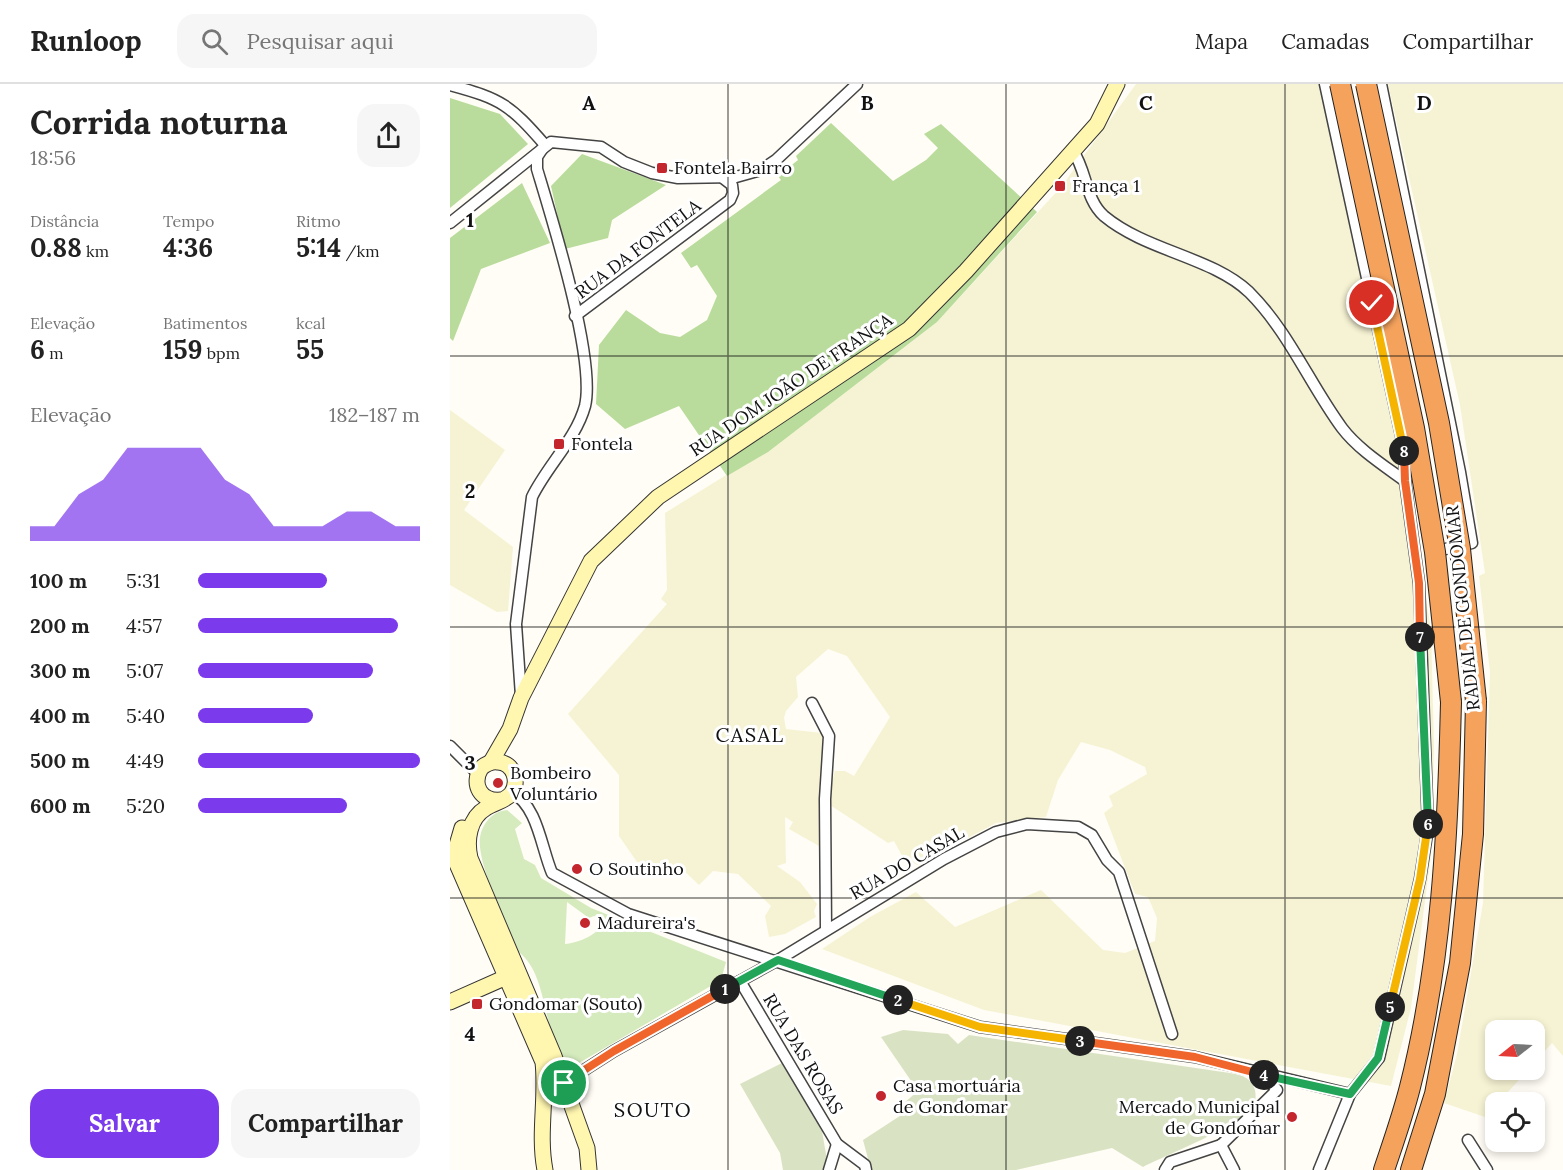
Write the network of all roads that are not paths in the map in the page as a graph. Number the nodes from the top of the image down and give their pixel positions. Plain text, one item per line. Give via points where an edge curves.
1 (857, 84) edge
2 (1117, 84) edge
3 (1324, 84) edge
4 (1340, 84) edge
5 (1366, 84) edge
6 (1381, 84) edge
7 (450, 85) edge
8 (545, 145) junction
9 (1073, 151) junction
10 (512, 173) junction
11 (723, 178) junction
12 (541, 184) junction
13 (450, 223) edge
14 (575, 316) junction
15 (1460, 472) junction
16 (1405, 481) junction
17 (1416, 555) junction
18 (521, 698) junction
19 (812, 703) dead end
20 (510, 729) junction
21 (450, 746) edge
22 (491, 762) junction
23 (510, 768) junction
24 (478, 774) junction
25 (478, 790) junction
26 (507, 796) junction
27 (458, 854) edge
28 (826, 929) junction
29 (778, 960) junction
30 (512, 974) junction
31 (740, 981) junction
32 (450, 1002) edge
33 (1172, 1034) dead end
34 (1263, 1075) junction
35 (564, 1083) junction
36 (1350, 1094) junction
37 (1468, 1140) dead end
38 (837, 1144) junction
39 (1221, 1145) junction
40 (590, 1169) edge
41 (545, 1170) edge
42 (829, 1170) edge
43 (866, 1170) edge
44 (1165, 1170) edge
45 (1234, 1170) edge
46 (1319, 1170) edge
47 (1384, 1170) edge
48 (1411, 1170) edge
49 (1487, 1170) edge

1 - 11 street, RUA DA FONTELA via 776,160 761,170
2 - 9 main road, RUA DOM JOÃO DE FRANÇA via 1097,124
3 - 16 street via 1404,449
4 - 47 highway, RADIAL DE GONDOMAR, bridge via 1414,428 1435,552 1451,702 1448,833 1435,960 1410,1088
5 - 48 highway, RADIAL DE GONDOMAR, bridge via 1439,423 1460,549 1476,701 1473,834 1460,963 1435,1094
6 - 15 street
7 - 8 street via 504,103
8 - 10 street
8 - 11 street, RUA DA FONTELA via 551,142 601,147 652,173 678,178
8 - 12 street via 537,157
9 - 16 street via 1091,201 1104,215 1134,236 1218,272 1248,291 1294,348 1343,429 1368,454
9 - 18 main road, RUA DOM JOÃO DE FRANÇA via 909,329 658,497 591,561
10 - 12 street via 529,173
10 - 13 street
11 - 14 street, RUA DA FONTELA via 732,185 730,200
12 - 14 street
14 - 18 street, RUA DA FONTELA via 583,350 585,404 579,423 532,497 516,624
15 - 16 street
15 - 17 street via 1473,543
16 - 17 street
17 - 36 street via 1428,828 1420,879 1378,1058
18 - 20 main road, RUA DOM JOÃO DE FRANÇA
19 - 28 street via 829,736 825,799
20 - 22 main road, RUA DOM JOÃO DE FRANÇA
20 - 23 main road, RUA DOM JOÃO DE FRANÇA
21 - 24 street
22 - 23 main road
22 - 24 main road
23 - 26 main road via 516,780
24 - 25 main road
25 - 26 main road via 487,799
25 - 27 main road via 476,803 464,823
26 - 27 main road via 483,809
26 - 29 street via 521,796 533,817 552,873 628,914
27 - 30 main road via 457,864
28 - 29 street, RUA DO CASAL
28 - 33 street, RUA DO CASAL via 996,832 1027,824 1078,827 1092,835 1119,872
29 - 31 street, RUA DO CASAL
29 - 34 street via 980,1027 1195,1057
30 - 32 main road
30 - 35 main road
30 - 41 main road via 543,1062 541,1148
31 - 35 street, RUA DO CASAL
31 - 38 street, RUA DAS ROSAS
34 - 36 street
34 - 39 street via 1277,1090
35 - 40 main road via 587,1148
36 - 46 street
37 - 49 street
38 - 42 street
38 - 43 street via 865,1164
39 - 44 street via 1170,1162
39 - 45 street

